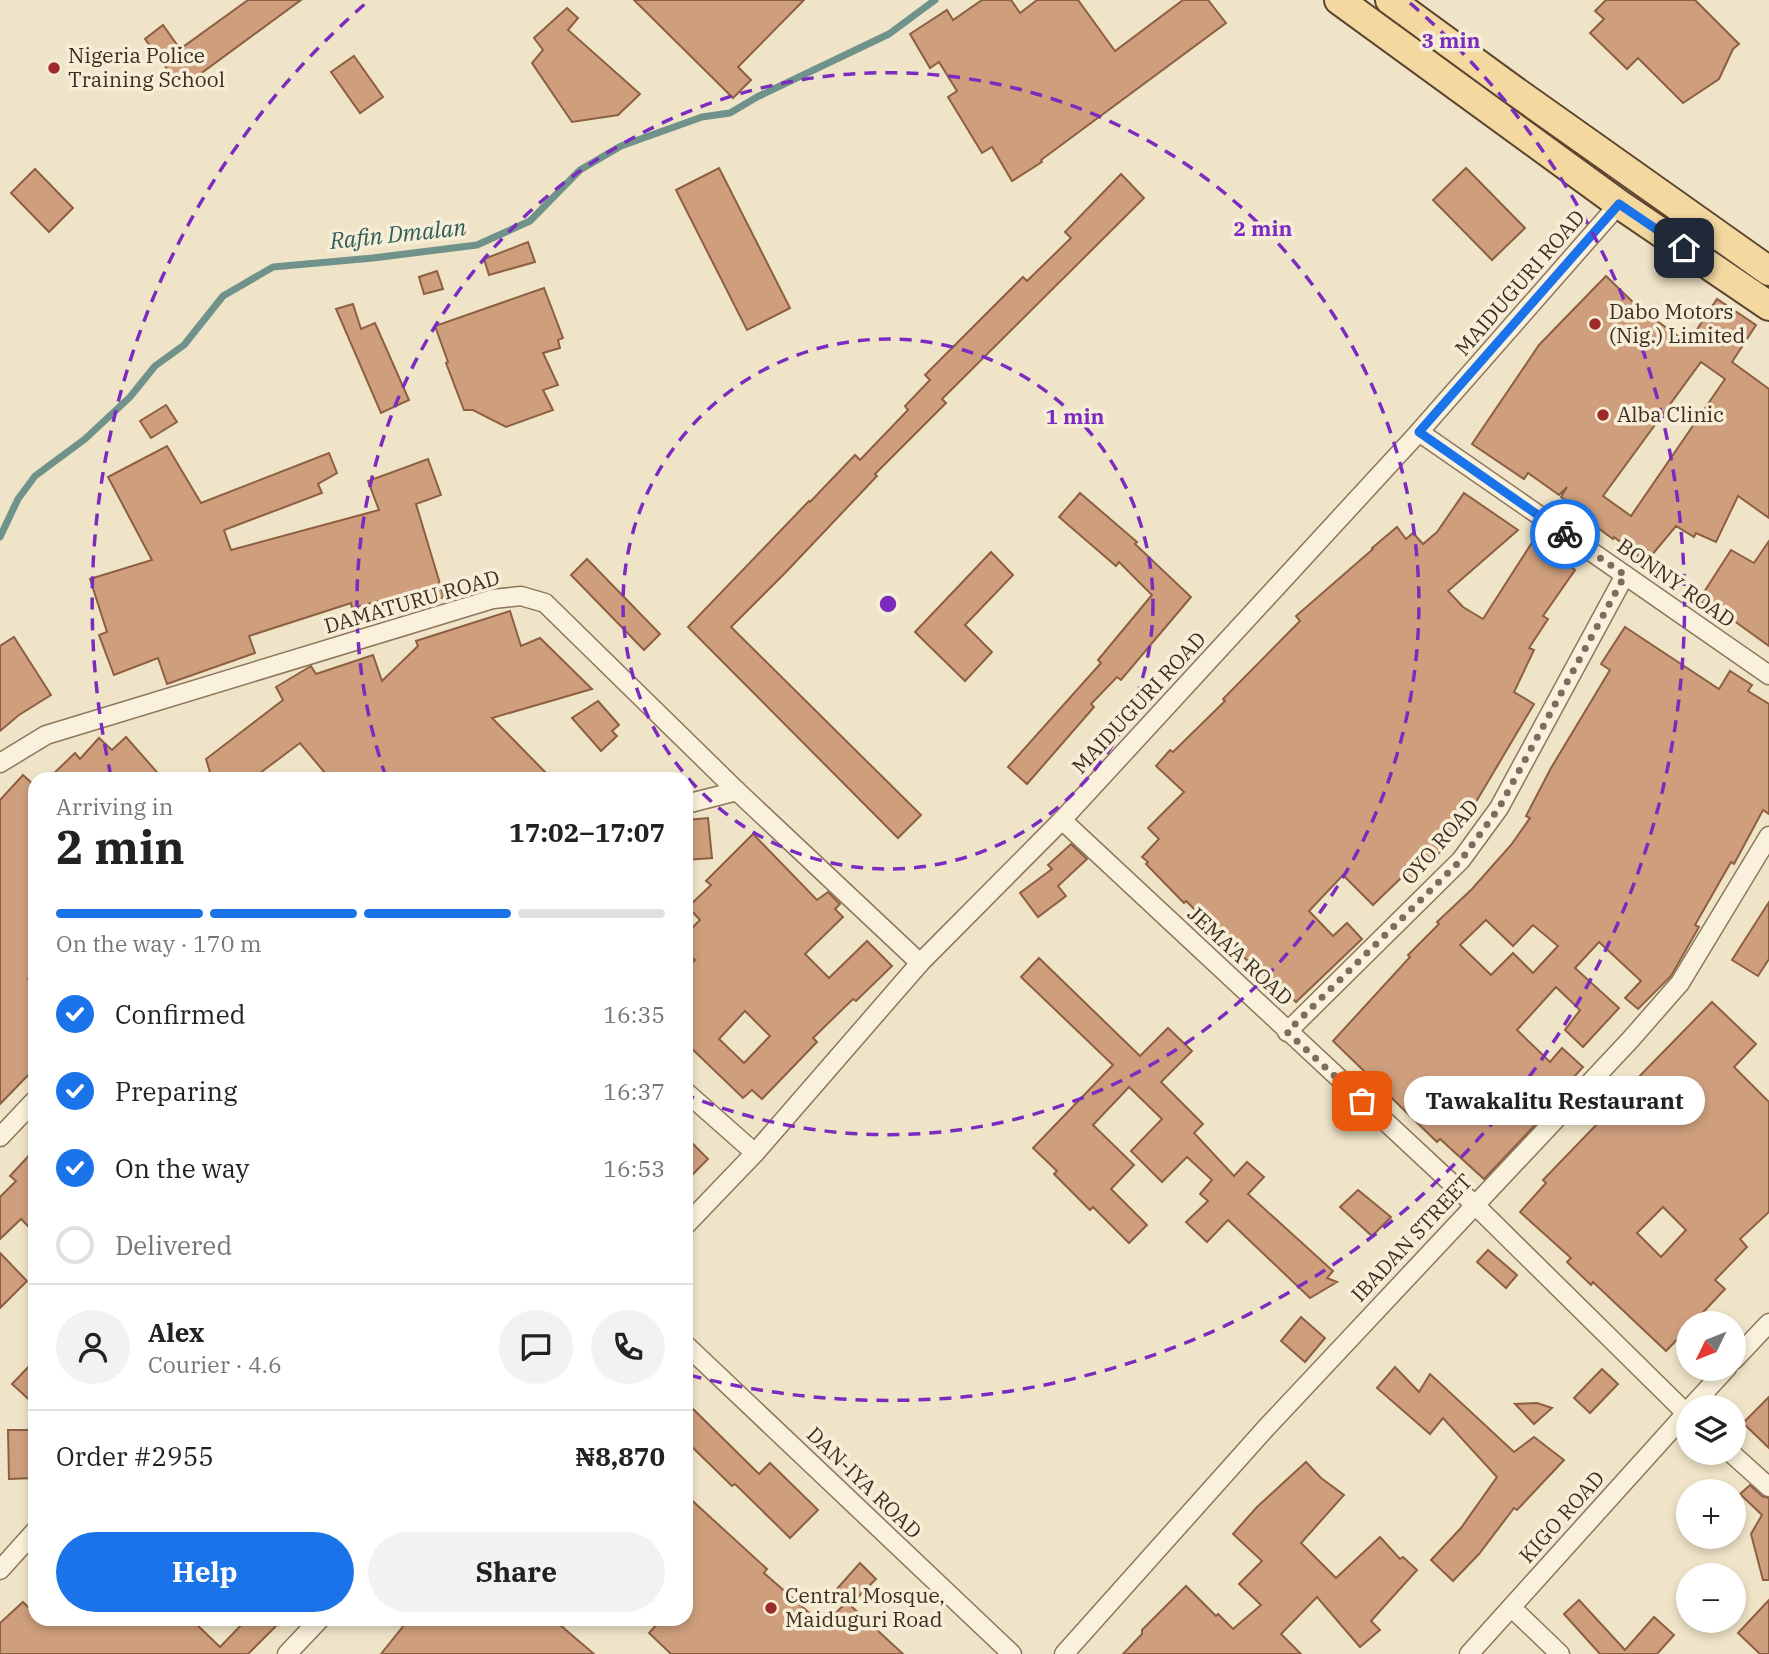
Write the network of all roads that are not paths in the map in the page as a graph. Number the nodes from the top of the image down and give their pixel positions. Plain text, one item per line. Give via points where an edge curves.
1 (1339, 0) edge
2 (1390, 0) edge
3 (1619, 204) junction
4 (1769, 271) edge
5 (1769, 306) edge
6 (1419, 432) junction
7 (1625, 575) junction
8 (1769, 675) edge
9 (0, 763) edge
10 (737, 791) junction
11 (693, 802) edge
12 (1062, 820) junction
13 (1769, 836) edge
14 (920, 963) junction
15 (1287, 1032) junction
16 (693, 1098) edge
17 (28, 1107) edge
18 (0, 1137) edge
19 (755, 1153) junction
20 (1475, 1205) junction
21 (693, 1218) edge
22 (1769, 1323) edge
23 (1746, 1347) edge
24 (693, 1352) edge
25 (1716, 1381) edge
26 (1704, 1395) edge
27 (1676, 1399) edge
28 (1676, 1426) edge
29 (1744, 1465) edge
30 (1769, 1487) edge
31 (28, 1539) edge
32 (0, 1570) edge
33 (1512, 1608) junction
34 (313, 1626) edge
35 (287, 1654) edge
36 (1012, 1654) edge
37 (1064, 1654) edge
38 (1469, 1654) edge
39 (1560, 1654) edge

1 - 3 main road
2 - 4 main road
3 - 5 main road
3 - 6 street, MAIDUGURI ROAD
6 - 7 street, BONNY ROAD
6 - 12 street, MAIDUGURI ROAD
7 - 8 street, BONNY ROAD
7 - 15 street, OYO ROAD via 1499,808 1461,860
9 - 10 street, DAMATURU ROAD via 46,735 493,599 521,596 545,603
10 - 11 street
10 - 14 street, DAMATURU ROAD
12 - 14 street, MAIDUGURI ROAD
12 - 15 street, JEMA'A ROAD
13 - 20 street, IBADAN STREET via 1680,983
14 - 19 street, MAIDUGURI ROAD
15 - 20 street, JEMA'A ROAD
16 - 19 street
17 - 18 street
19 - 21 street, MAIDUGURI ROAD
20 - 27 street, JEMA'A ROAD
20 - 37 street, IBADAN STREET via 1265,1428
22 - 23 street
24 - 36 street, DAN-IYA ROAD
25 - 26 street, KIGO ROAD
28 - 33 street, KIGO ROAD
29 - 30 street
31 - 32 street
33 - 38 street, KIGO ROAD
33 - 39 street
34 - 35 street

